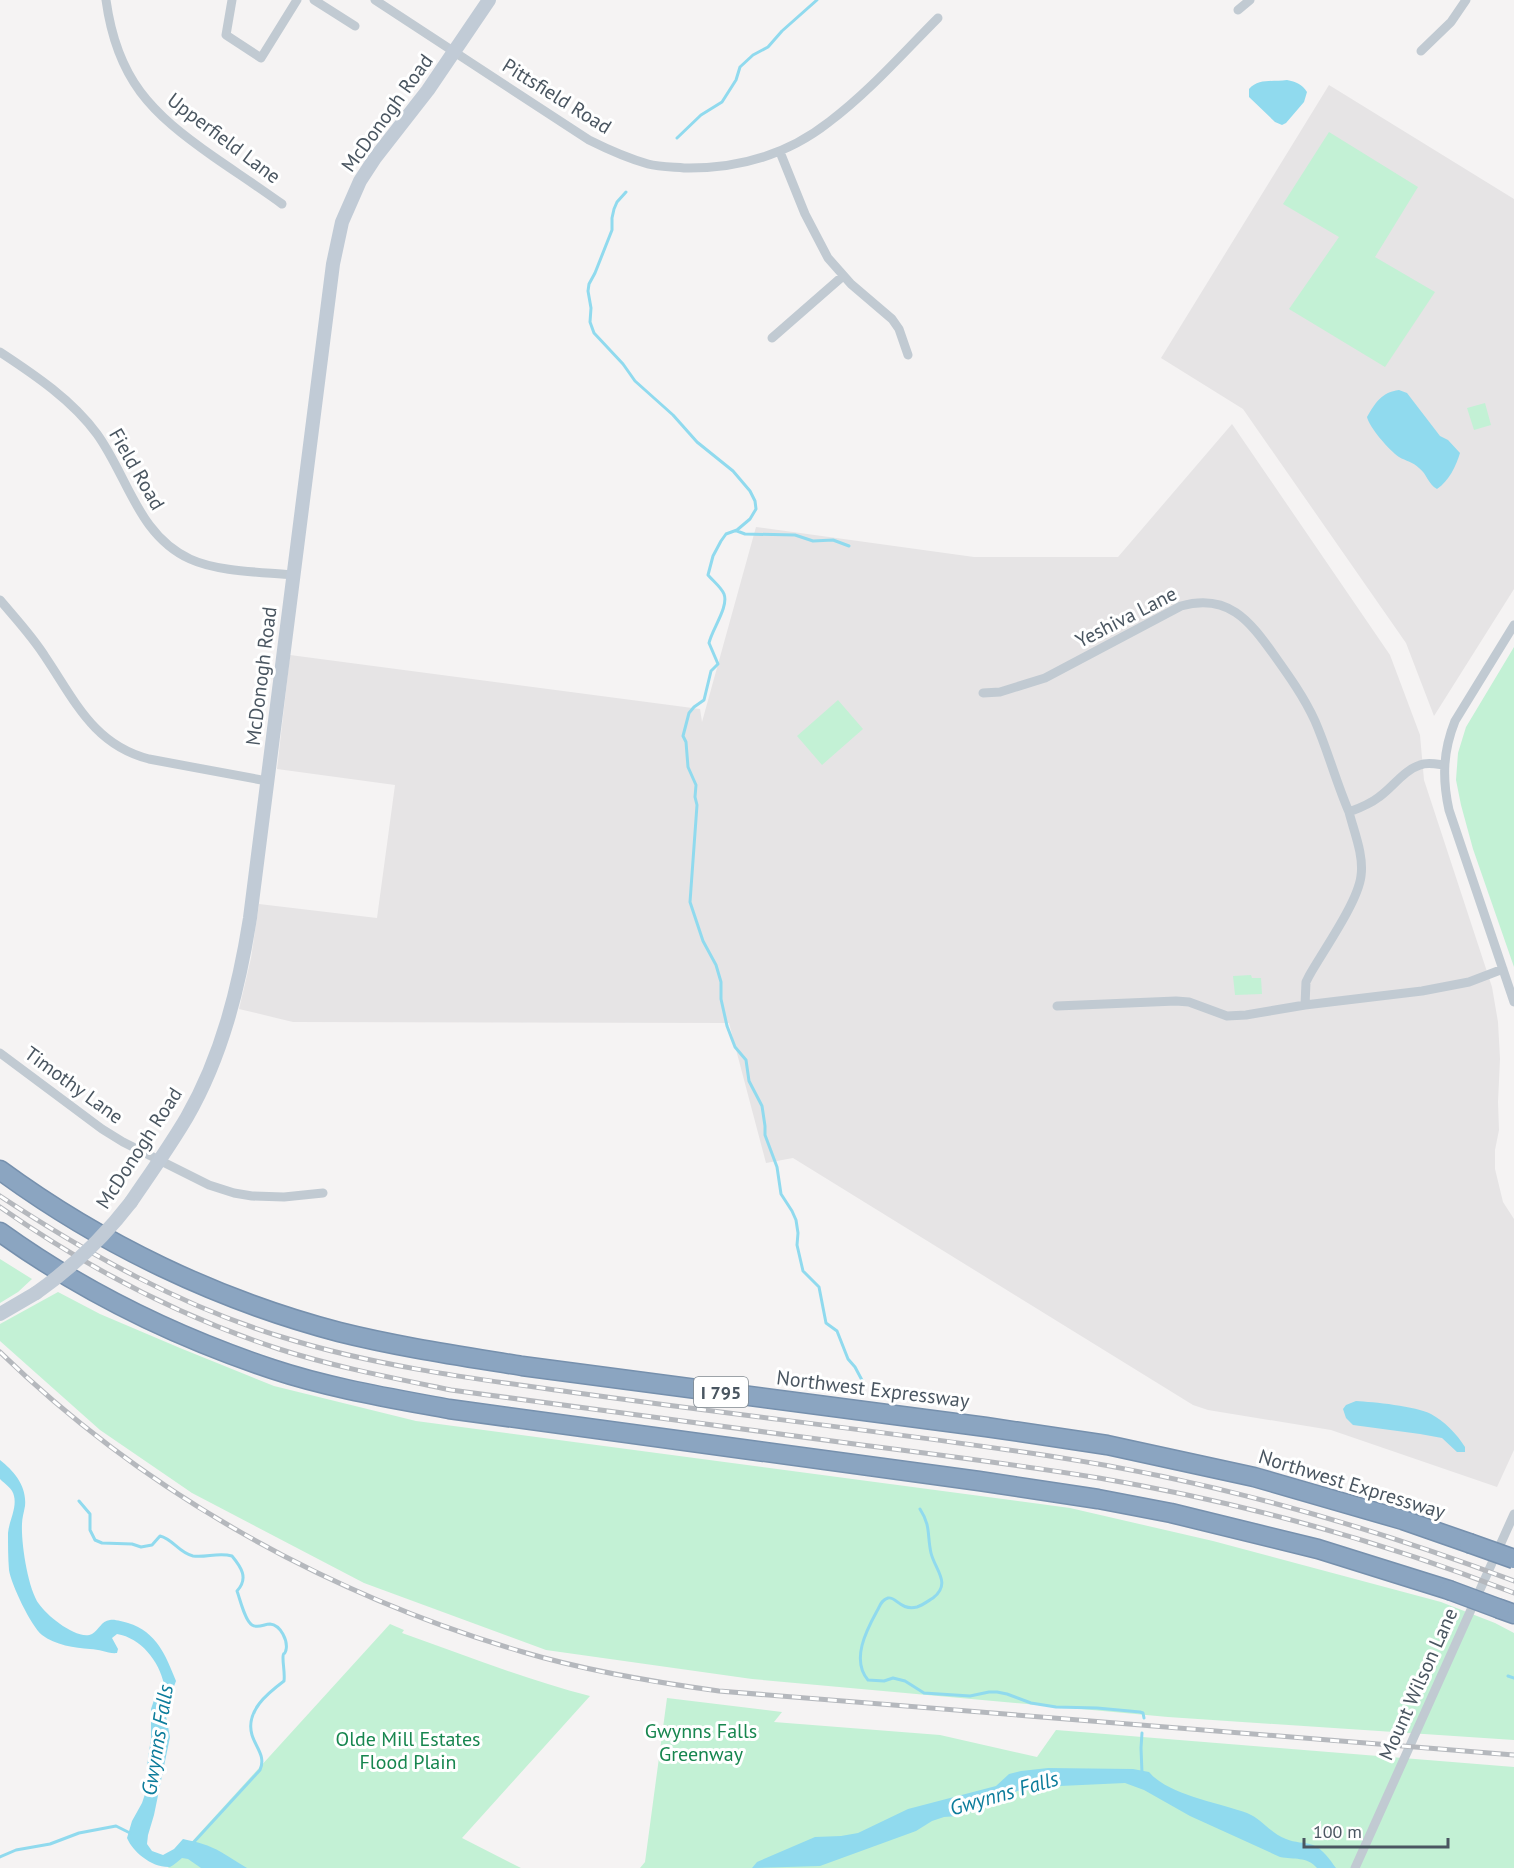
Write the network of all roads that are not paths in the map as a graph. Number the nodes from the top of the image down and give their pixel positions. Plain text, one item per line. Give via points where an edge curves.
1 (106, 0) edge
2 (232, 0) edge
3 (297, 0) edge
4 (314, 0) edge
5 (375, 0) edge
6 (489, 0) edge
7 (1250, 0) edge
8 (1466, 0) edge
9 (1238, 10) dead end
10 (938, 18) dead end
11 (356, 26) dead end
12 (1421, 51) dead end
13 (453, 53) junction
14 (780, 152) junction
15 (282, 204) dead end
16 (843, 276) junction
17 (772, 338) dead end
18 (0, 352) edge
19 (908, 356) dead end
20 (293, 575) junction
21 (0, 600) edge
22 (1514, 625) edge
23 (983, 693) dead end
24 (1444, 765) junction
25 (267, 781) junction
26 (1349, 812) junction
27 (1503, 969) junction
28 (1514, 1002) edge
29 (1305, 1005) junction
30 (1057, 1006) dead end
31 (0, 1053) edge
32 (160, 1159) junction
33 (0, 1170) edge
34 (323, 1193) dead end
35 (0, 1232) edge
36 (0, 1314) edge
37 (1514, 1514) edge
38 (1514, 1559) edge
39 (1507, 1611) edge
40 (1355, 1868) edge

1 - 15 street, Upperfield Lane via 119,53 147,102 182,135
2 - 3 street via 226,35 261,58
4 - 11 street
5 - 13 street, Pittsfield Road
6 - 13 main road, McDonogh Road
7 - 9 street
8 - 12 street via 1451,22
10 - 14 street, Pittsfield Road via 842,112 812,135
13 - 14 street, Pittsfield Road via 589,140 649,164 710,168
13 - 20 main road, McDonogh Road via 367,170 342,222 333,264
14 - 16 street via 813,232
16 - 17 street
16 - 19 street via 892,319
18 - 20 street, Field Road via 41,380 82,416 110,452 143,518 177,552 208,566
20 - 25 main road, McDonogh Road
21 - 25 street via 45,656 93,727 111,742 135,756
22 - 24 street via 1455,721
23 - 26 street, Yeshiva Lane via 1000,692 1045,678 1181,606 1207,603 1227,608 1250,622 1305,701
24 - 26 street via 1419,765 1379,797
24 - 27 street via 1449,810
25 - 32 main road, McDonogh Road via 238,986 201,1089
26 - 29 street, Yeshiva Lane via 1362,876 1353,900 1306,982
27 - 28 street
27 - 29 street via 1468,982 1422,991
29 - 30 street via 1227,1016 1176,1001
31 - 32 street, Timothy Lane via 102,1129
32 - 34 street, Timothy Lane via 209,1185 234,1193 284,1197
32 - 36 main road, McDonogh Road, bridge via 99,1240 60,1276
33 - 38 highway, Northwest Expressway / I 795, bridge via 61,1212 161,1266 245,1302 339,1332 522,1365 1107,1445 1254,1477 1403,1520
35 - 39 highway, bridge via 76,1281 139,1314 226,1352 325,1383 449,1409 968,1479 1171,1513 1318,1549
37 - 40 street, Mount Wilson Lane

